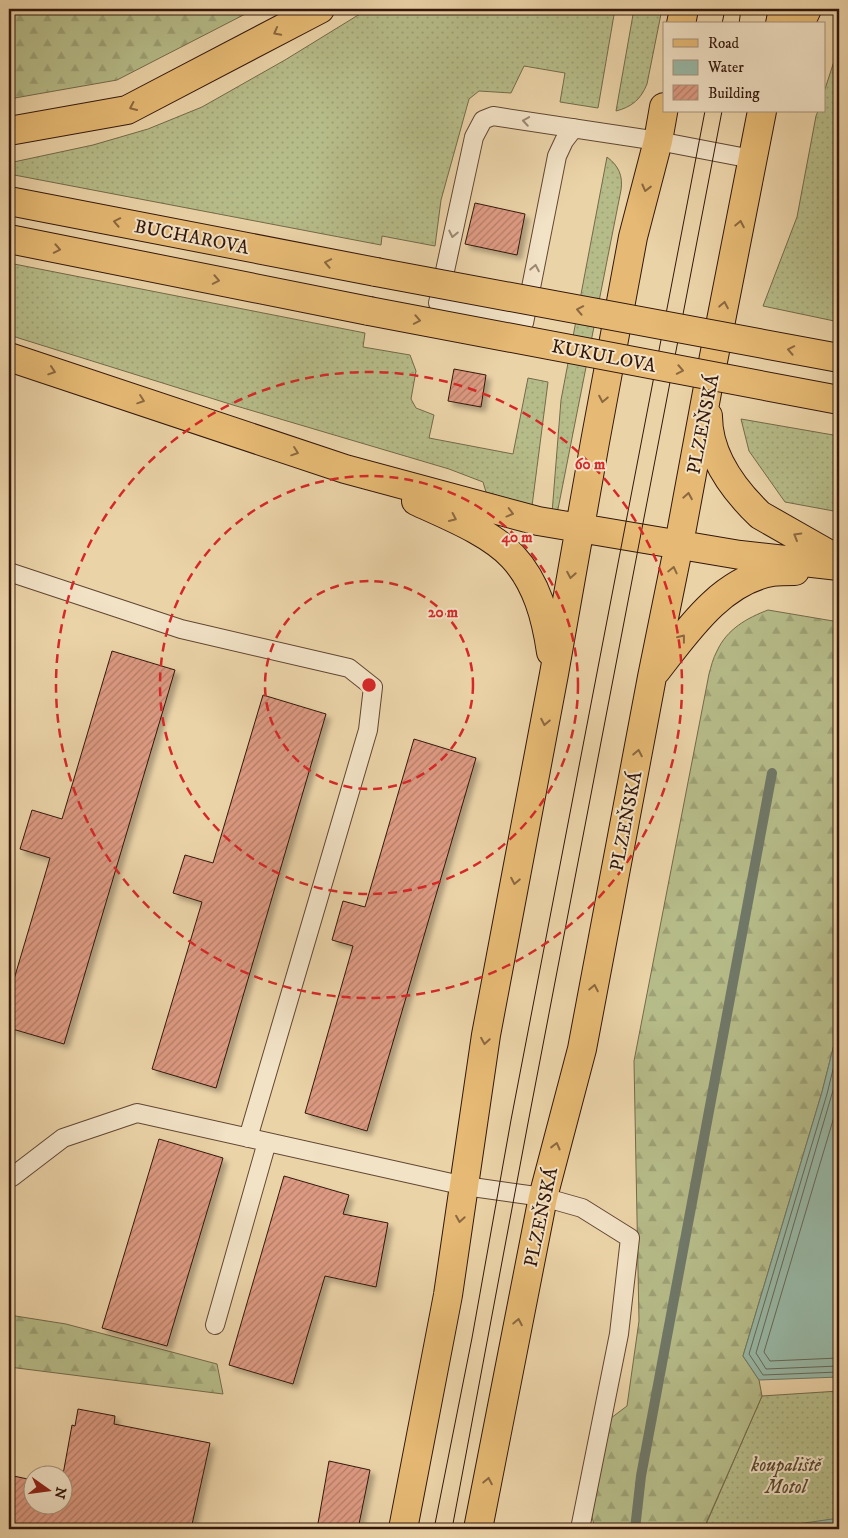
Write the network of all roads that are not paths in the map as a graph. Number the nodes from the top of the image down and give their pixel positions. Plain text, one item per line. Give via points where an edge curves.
1 (320, 9) edge
2 (684, 9) edge
3 (783, 9) edge
4 (807, 9) edge
5 (681, 22) edge
6 (780, 22) edge
7 (801, 22) edge
8 (663, 112) edge
9 (762, 112) edge
10 (574, 128) junction
11 (9, 131) edge
12 (658, 141) junction
13 (752, 159) junction
14 (9, 201) edge
15 (9, 239) edge
16 (376, 272) joint
17 (369, 311) joint
18 (9, 357) edge
19 (839, 358) edge
20 (708, 387) junction
21 (839, 400) edge
22 (345, 468) junction
23 (580, 528) junction
24 (679, 544) junction
25 (839, 560) edge
26 (839, 567) edge
27 (9, 572) edge
28 (554, 674) junction
29 (652, 676) junction
30 (248, 1138) junction
31 (267, 1142) junction
32 (9, 1176) edge
33 (465, 1186) junction
34 (543, 1197) junction
35 (214, 1325) dead end
36 (403, 1529) edge
37 (478, 1529) edge
38 (580, 1529) edge

1 -> 11 main road via 127,110
2 - 5 main road
3 - 6 main road
4 - 7 main road
8 - 12 main road
9 - 13 main road, PLZEŇSKÁ
10 -> 10 lane via 493,116 483,120 474,137 438,303 524,323 557,156
10 - 12 lane
12 - 13 lane
12 -> 23 main road via 633,237
20 -> 13 main road, PLZEŇSKÁ
16 -> 14 main road, BUCHAROVA
15 -> 17 main road, BUCHAROVA
19 -> 16 main road, KUKULOVA, bridge
17 -> 21 main road, KUKULOVA, bridge
18 -> 22 main road
24 -> 20 main road, PLZEŇSKÁ
25 -> 20 main road via 760,515 740,494 712,443
22 -> 23 main road via 538,521
22 -> 28 main road via 461,522 512,556 543,610
23 - 24 main road
23 -> 28 main road
24 - 26 main road
29 -> 24 main road, PLZEŇSKÁ
29 -> 26 main road via 691,626 715,602 748,580 771,572
27 - 30 lane via 180,629 349,668 373,687 368,730
28 -> 33 main road via 486,1035
34 -> 29 main road, PLZEŇSKÁ via 582,1048
30 - 31 lane
30 - 32 lane via 138,1113 63,1138 12,1177
31 - 33 lane
31 - 35 lane
33 - 34 lane
33 -> 36 main road via 448,1296
37 -> 34 main road, PLZEŇSKÁ
34 - 38 lane via 582,1208 630,1238 619,1334

